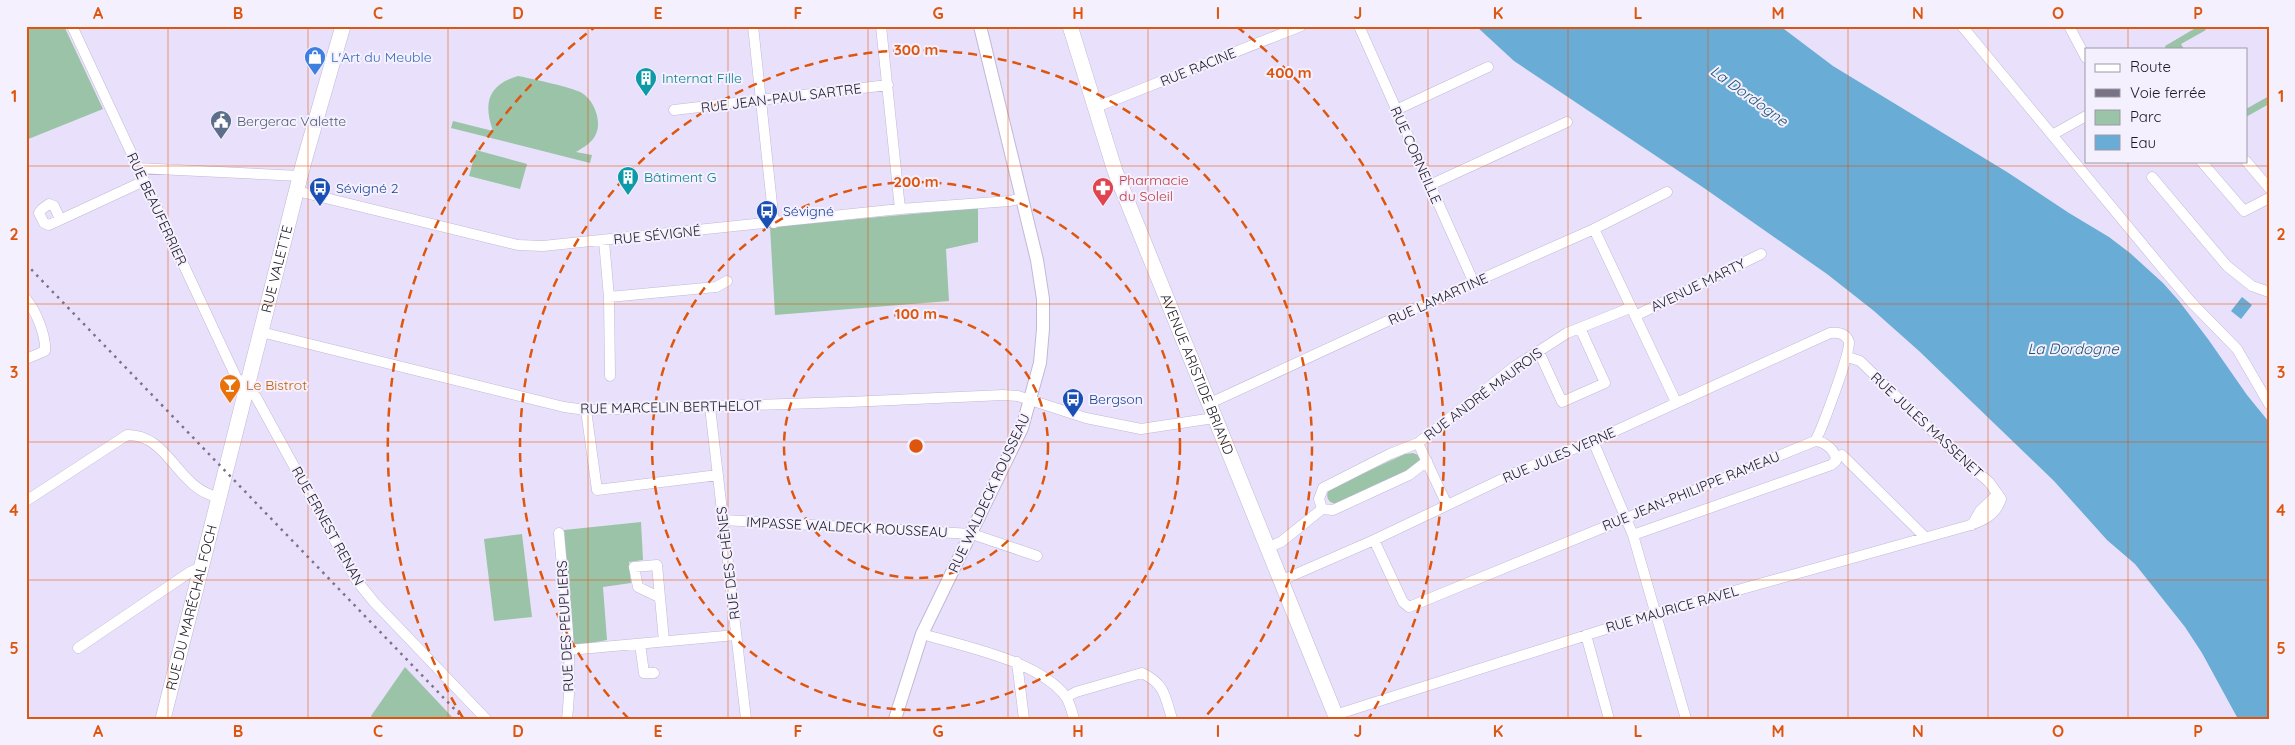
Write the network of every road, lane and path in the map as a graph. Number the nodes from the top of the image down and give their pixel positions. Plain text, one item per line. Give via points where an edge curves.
1 (72, 26) edge
2 (752, 26) edge
3 (881, 26) edge
4 (980, 26) edge
5 (1070, 26) edge
6 (1301, 26) edge
7 (1359, 26) edge
8 (1962, 26) edge
9 (2070, 26) edge
10 (340, 31) edge
11 (2085, 56) edge
12 (1488, 67) dead end
13 (888, 85) junction
14 (761, 100) junction
15 (1094, 108) junction
16 (674, 110) dead end
17 (1396, 110) junction
18 (2085, 117) edge
19 (1566, 122) dead end
20 (2052, 135) junction
21 (2202, 162) edge
22 (2247, 162) edge
23 (137, 168) junction
24 (300, 176) junction
25 (2152, 177) dead end
26 (144, 181) junction
27 (1430, 186) junction
28 (2269, 188) edge
29 (297, 191) junction
30 (1667, 192) dead end
31 (1022, 198) junction
32 (2269, 198) edge
33 (900, 209) junction
34 (60, 219) dead end
35 (774, 222) junction
36 (1594, 229) junction
37 (604, 241) junction
38 (1761, 254) dead end
39 (727, 280) dead end
40 (1474, 283) junction
41 (2269, 292) edge
42 (609, 297) junction
43 (26, 299) edge
44 (1633, 312) junction
45 (1580, 328) junction
46 (261, 332) junction
47 (1539, 352) junction
48 (1848, 357) junction
49 (26, 359) edge
50 (610, 376) dead end
51 (246, 388) junction
52 (1030, 400) junction
53 (1676, 402) junction
54 (2269, 404) edge
55 (710, 407) junction
56 (586, 410) junction
57 (1211, 411) junction
58 (1593, 441) junction
59 (1815, 441) junction
60 (1418, 443) junction
61 (1836, 457) junction
62 (1427, 461) junction
63 (718, 475) junction
64 (1999, 496) joint
65 (218, 497) junction
66 (26, 501) edge
67 (1447, 505) junction
68 (1322, 509) junction
69 (1627, 518) junction
70 (723, 520) junction
71 (559, 533) dead end
72 (972, 534) junction
73 (1634, 535) junction
74 (1925, 537) junction
75 (1374, 540) junction
76 (1266, 548) junction
77 (1037, 556) dead end
78 (200, 568) junction
79 (1280, 581) junction
80 (659, 597) dead end
81 (1656, 613) junction
82 (922, 634) junction
83 (736, 635) junction
84 (1586, 635) junction
85 (664, 642) junction
86 (640, 644) junction
87 (78, 648) dead end
88 (569, 650) junction
89 (1017, 662) junction
90 (654, 673) dead end
91 (1067, 697) junction
92 (1336, 717) edge
93 (163, 719) edge
94 (486, 719) edge
95 (567, 719) edge
96 (746, 719) edge
97 (895, 719) edge
98 (1024, 719) edge
99 (1074, 719) edge
100 (1172, 719) edge
101 (1609, 719) edge
102 (1686, 719) edge

1 - 23 street, RUE BEAUFERRIER
2 - 14 street
3 - 13 street
4 - 31 street, RUE WALDECK ROUSSEAU
5 - 15 main road, AVENUE ARISTIDE BRIAND
6 - 15 street, RUE RACINE
7 - 17 street, RUE CORNEILLE
8 - 20 street
9 - 11 street
10 - 24 main road, RUE VALETTE
12 - 17 street
13 - 14 street, RUE JEAN-PAUL SARTRE
13 - 33 street
14 - 16 street, RUE JEAN-PAUL SARTRE
14 - 35 street
15 - 57 main road, AVENUE ARISTIDE BRIAND via 1114,171
17 - 27 street, RUE CORNEILLE
18 - 20 street
19 - 27 street
20 - 54 street via 2192,302 2237,349
21 - 32 street via 2244,211
22 - 28 street
23 - 24 street
23 - 26 street, RUE BEAUFERRIER
24 - 29 main road, RUE VALETTE
25 - 41 street via 2227,266 2252,286
26 - 34 street
26 - 51 street, RUE BEAUFERRIER via 236,377
27 - 40 street, RUE CORNEILLE
29 - 37 street, RUE SÉVIGNÉ via 518,245
29 - 46 main road, RUE VALETTE
30 - 36 street, RUE LAMARTINE
31 - 33 street, RUE SÉVIGNÉ
31 - 52 street, RUE WALDECK ROUSSEAU via 1043,299 1040,363
33 - 35 street, RUE SÉVIGNÉ
35 - 37 street, RUE SÉVIGNÉ
36 - 40 street, RUE LAMARTINE
36 - 44 street
37 - 42 street
38 - 44 street, AVENUE MARTY
39 - 42 street via 716,287
40 - 57 street, RUE LAMARTINE via 1389,320
42 - 50 street
43 - 49 street via 33,308 46,343 45,351
44 - 45 street, RUE ANDRÉ MAUROIS
44 - 53 street
45 - 47 street, RUE ANDRÉ MAUROIS
45 - 47 street via 1605,383 1562,402
46 - 51 main road, RUE VALETTE
46 - 56 street, RUE MARCELIN BERTHELOT
47 - 60 street, RUE ANDRÉ MAUROIS via 1514,367
48 - 53 street, RUE JULES VERNE via 1850,342 1839,332 1820,337
48 - 59 street
48 - 64 street, RUE JULES MASSENET via 1860,361
51 - 65 main road, RUE VALETTE
51 - 94 street, RUE ERNEST RENAN via 256,397 357,581
52 - 55 street, RUE MARCELIN BERTHELOT via 1002,395
52 - 57 street, RUE LAMARTINE via 1086,418 1141,429
52 - 72 street, RUE WALDECK ROUSSEAU via 1022,428
53 - 58 street, RUE JULES VERNE
55 - 56 street, RUE MARCELIN BERTHELOT
55 - 63 street, RUE DES CHÊNES
56 - 63 street via 597,490
57 - 76 main road, AVENUE ARISTIDE BRIAND
58 - 67 street, RUE JULES VERNE
58 - 69 street
59 - 61 street via 1822,442
59 - 69 street, RUE JEAN-PHILIPPE RAMEAU
60 - 62 street, RUE ANDRÉ MAUROIS
60 - 68 street, RUE ANDRÉ MAUROIS via 1323,488 1319,499
61 - 73 street, RUE JEAN-PHILIPPE RAMEAU via 1831,465
61 - 74 street via 1842,455
62 - 67 street, RUE ANDRÉ MAUROIS
62 - 68 street, RUE ANDRÉ MAUROIS via 1409,475 1333,510
63 - 70 street, RUE DES CHÊNES
64 - 74 street, RUE MAURICE RAVEL via 1997,510 1982,522
65 - 66 street via 202,492 152,440 140,435 128,436
65 - 78 main road, RUE DU MARÉCHAL FOCH
67 - 75 street, RUE JULES VERNE
68 - 76 street, RUE ANDRÉ MAUROIS via 1281,542
69 - 73 street
69 - 75 street, RUE JEAN-PHILIPPE RAMEAU via 1409,607 1403,602
70 - 72 street, IMPASSE WALDECK ROUSSEAU
70 - 83 street, RUE DES CHÊNES
71 - 88 street, RUE DES PEUPLIERS
72 - 77 street, IMPASSE WALDECK ROUSSEAU
72 - 82 street, RUE WALDECK ROUSSEAU
73 - 81 street
74 - 81 street, RUE MAURICE RAVEL
75 - 79 street, RUE JULES VERNE
76 - 79 main road, AVENUE ARISTIDE BRIAND
78 - 87 street
78 - 93 main road, RUE DU MARÉCHAL FOCH
79 - 92 main road, AVENUE ARISTIDE BRIAND
80 - 85 street
81 - 84 street, RUE MAURICE RAVEL
81 - 102 street
82 - 89 street
82 - 97 street, RUE WALDECK ROUSSEAU
83 - 85 street
83 - 96 street, RUE DES CHÊNES
84 - 92 street, RUE MAURICE RAVEL
84 - 101 street
85 - 86 street
86 - 88 street
86 - 90 street via 644,673
88 - 95 street, RUE DES PEUPLIERS
89 - 91 street via 1049,681
89 - 98 street
91 - 99 street
91 - 100 street via 1142,673 1162,687

